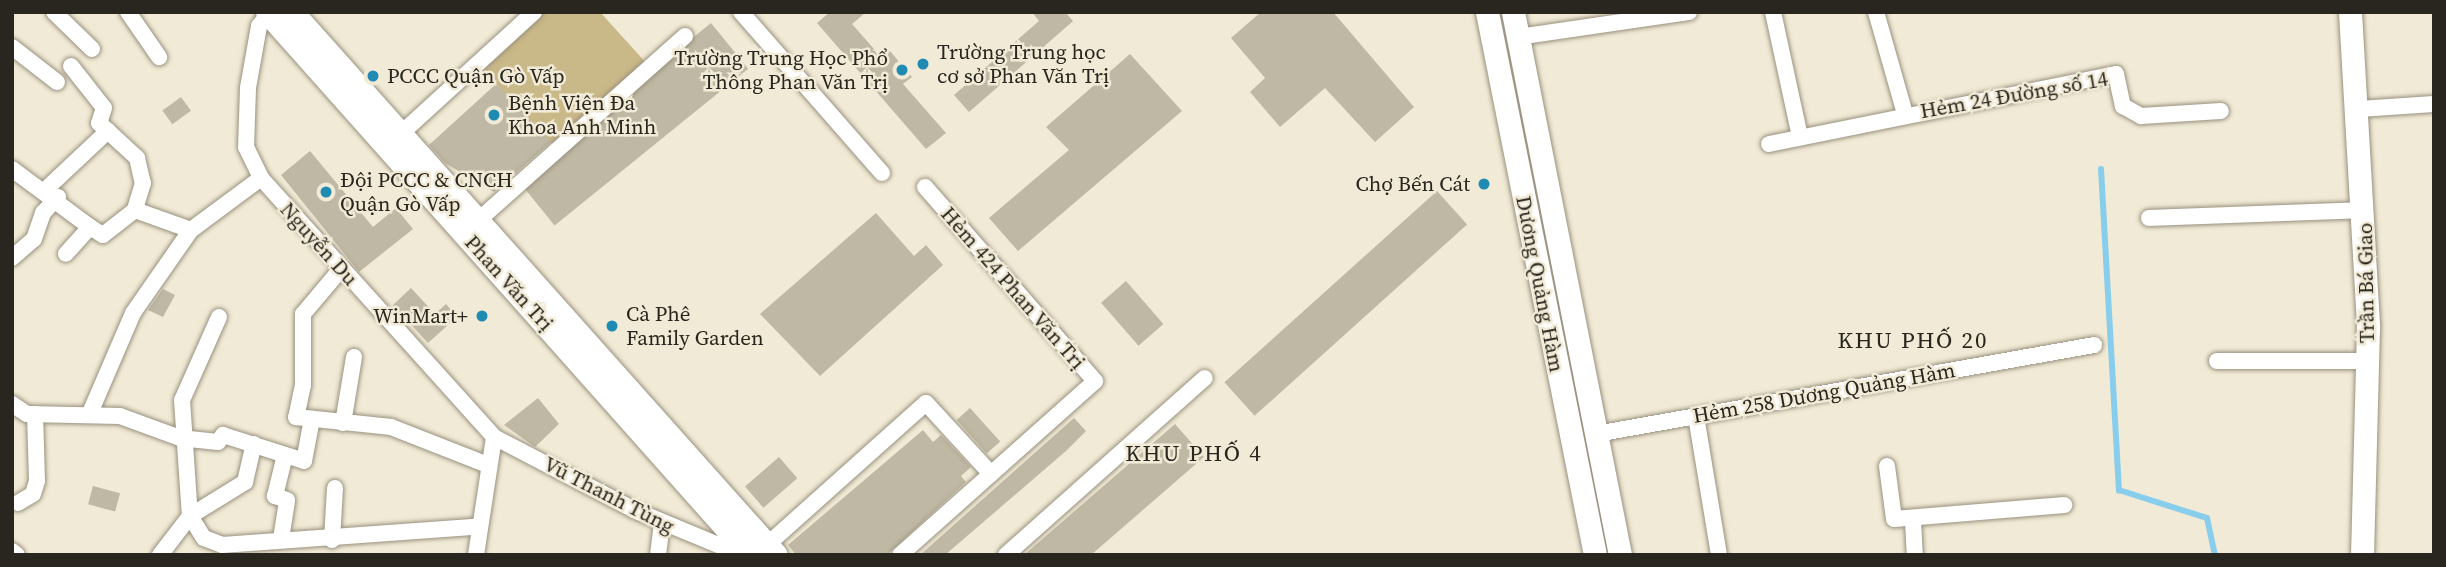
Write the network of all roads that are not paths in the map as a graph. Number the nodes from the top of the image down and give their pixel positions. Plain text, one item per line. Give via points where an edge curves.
1 (54, 12) edge
2 (128, 12) edge
3 (534, 12) edge
4 (1487, 12) edge
5 (1513, 12) edge
6 (1689, 12) edge
7 (1773, 12) edge
8 (1876, 12) edge
9 (2350, 12) edge
10 (275, 13) edge
11 (746, 14) edge
12 (1668, 14) edge
13 (685, 36) dead end
14 (1518, 37) junction
15 (1493, 40) junction
16 (12, 47) edge
17 (92, 49) dead end
18 (159, 57) dead end
19 (71, 66) dead end
20 (57, 82) dead end
21 (2434, 104) edge
22 (2359, 109) junction
23 (2221, 111) dead end
24 (1905, 114) junction
25 (108, 131) junction
26 (1800, 137) junction
27 (394, 140) junction
28 (1769, 144) dead end
29 (12, 169) edge
30 (882, 173) dead end
31 (261, 178) junction
32 (925, 187) dead end
33 (51, 194) junction
34 (135, 210) junction
35 (2365, 210) junction
36 (2149, 218) dead end
37 (472, 226) junction
38 (90, 227) junction
39 (191, 230) junction
40 (66, 254) dead end
41 (12, 258) edge
42 (341, 269) junction
43 (219, 317) dead end
44 (2094, 345) dead end
45 (354, 357) dead end
46 (2367, 360) junction
47 (2217, 361) dead end
48 (1205, 377) dead end
49 (12, 404) edge
50 (90, 413) junction
51 (35, 414) junction
52 (1696, 416) junction
53 (304, 418) junction
54 (343, 423) junction
55 (1596, 434) junction
56 (494, 437) junction
57 (180, 438) junction
58 (254, 444) junction
59 (285, 455) junction
60 (488, 465) junction
61 (1887, 466) dead end
62 (990, 474) junction
63 (335, 488) dead end
64 (18, 503) dead end
65 (2064, 505) dead end
66 (190, 516) junction
67 (1913, 521) junction
68 (662, 523) junction
69 (475, 527) junction
70 (281, 539) junction
71 (332, 540) junction
72 (12, 551) edge
73 (759, 551) edge
74 (17, 555) edge
75 (160, 555) edge
76 (476, 555) edge
77 (658, 555) edge
78 (900, 555) edge
79 (1006, 555) edge
80 (1595, 555) edge
81 (1620, 555) edge
82 (1719, 555) edge
83 (1916, 555) edge
84 (2362, 555) edge

1 - 17 street
2 - 18 street
3 - 27 street
4 - 15 street, Dương Quảng Hàm
5 - 14 street, Dương Quảng Hàm
6 - 12 street
7 - 26 street
8 - 24 street, Hẻm 24 Đường số 14
9 - 22 street, Trần Bá Giao
10 - 27 street, Phan Văn Trị
10 - 31 street, Nguyễn Du via 259,26 247,88 246,147
11 - 30 street
12 - 14 street
13 - 37 street
14 - 15 street
14 - 55 street, Dương Quảng Hàm
15 - 80 street, Dương Quảng Hàm
16 - 20 street
19 - 25 street via 104,108 99,123
21 - 22 street
22 - 35 street, Trần Bá Giao
23 - 24 street, Hẻm 24 Đường số 14 via 2141,116 2123,106 2116,74
24 - 26 street, Hẻm 24 Đường số 14
25 - 33 street
25 - 34 street via 137,158 143,183
26 - 28 street, Hẻm 24 Đường số 14
27 - 37 street, Phan Văn Trị
29 - 33 street
31 - 39 street
31 - 42 street, Nguyễn Du
32 - 62 street, Hẻm 424 Phan Văn Trị via 1095,382
33 - 38 street
33 - 41 street via 34,239
34 - 38 street via 103,235
34 - 39 street
35 - 36 street
35 - 46 street, Trần Bá Giao
37 - 73 street, Phan Văn Trị
38 - 40 street
39 - 50 street via 133,313
42 - 53 street via 303,314
42 - 56 street, Nguyễn Du
43 - 57 street via 182,400
44 - 52 street, Hẻm 258 Dương Quảng Hàm
45 - 54 street
46 - 47 street
46 - 84 street, Trần Bá Giao
48 - 79 street
49 - 51 street
50 - 51 street
50 - 57 street
51 - 64 street via 37,481 33,494
52 - 55 street, Hẻm 258 Dương Quảng Hàm
52 - 82 street
53 - 54 street
53 - 59 street via 304,461
54 - 60 street via 391,427
55 - 81 street, Dương Quảng Hàm
56 - 60 street
56 - 68 street, Vũ Thanh Tùng
57 - 58 street via 218,442 223,435
57 - 66 street
58 - 59 street
58 - 66 street via 244,481
59 - 70 street via 275,496 286,500
60 - 69 street
61 - 67 street via 1894,519
62 - 73 street via 926,403
62 - 78 street, Hẻm 424 Phan Văn Trị
63 - 71 street
65 - 67 street
66 - 70 street via 204,538 222,545
66 - 75 street
67 - 83 street
68 - 73 street, Vũ Thanh Tùng via 708,544
68 - 77 street
69 - 71 street
69 - 76 street
70 - 71 street
72 - 74 street

